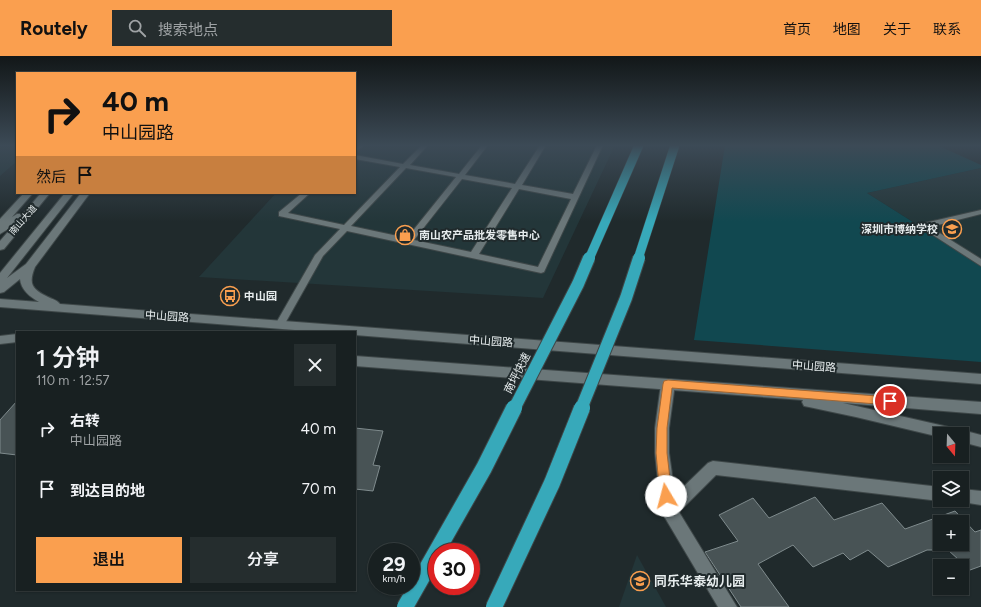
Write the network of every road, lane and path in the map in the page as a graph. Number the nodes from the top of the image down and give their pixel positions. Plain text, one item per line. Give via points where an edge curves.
1 (400, 171) edge
2 (431, 171) edge
3 (464, 171) edge
4 (527, 171) edge
5 (588, 171) edge
6 (628, 171) edge
7 (667, 171) edge
8 (460, 176) junction
9 (517, 187) junction
10 (28, 194) edge
11 (42, 194) edge
12 (45, 194) edge
13 (69, 194) edge
14 (76, 194) edge
15 (85, 194) edge
16 (305, 194) edge
17 (575, 198) junction
18 (38, 203) junction
19 (73, 209) junction
20 (981, 212) edge
21 (0, 226) edge
22 (345, 228) junction
23 (0, 231) edge
24 (409, 241) junction
25 (0, 247) edge
26 (474, 255) junction
27 (981, 263) edge
28 (30, 266) junction
29 (0, 280) edge
30 (0, 289) edge
31 (0, 303) edge
32 (67, 309) junction
33 (280, 325) junction
34 (0, 331) edge
35 (16, 333) edge
36 (16, 338) edge
37 (0, 340) edge
38 (356, 360) edge
39 (981, 379) edge
40 (668, 384) junction
41 (739, 389) junction
42 (981, 408) edge
43 (933, 429) edge
44 (969, 438) edge
45 (981, 441) edge
46 (933, 493) edge
47 (969, 497) edge
48 (981, 498) edge
49 (669, 511) junction
50 (405, 607) edge
51 (494, 607) edge
52 (728, 607) edge

1 - 22 lane
2 - 8 lane
3 - 8 lane
4 - 9 lane
5 - 17 lane
6 - 50 highway, 南坪快速, bridge via 578,284 484,468
7 - 51 highway, bridge via 623,305 552,483
8 - 9 lane
8 - 24 lane
9 - 17 lane
9 - 26 lane
10 - 21 main road
11 - 18 main road
12 - 18 main road, 南山大道
13 - 29 main road, 南山大道
14 - 19 main road
15 - 19 main road
16 - 22 lane via 282,214
17 - 26 lane via 541,270
18 - 23 main road
18 - 25 main road, 南山大道
19 - 28 main road
20 - 27 lane via 923,226
22 - 24 lane
22 - 33 lane via 319,255
24 - 26 lane
28 - 30 main road
28 - 32 main road via 25,277 26,286 44,301
31 - 32 main road, 中山园路
32 - 33 main road, 中山园路
33 - 39 main road, 中山园路
34 - 35 main road
36 - 37 main road
38 - 40 main road
40 - 41 main road
40 - 49 main road via 662,428 662,453
41 - 42 main road
41 - 43 main road via 856,411
44 - 45 main road
46 - 49 main road via 713,468
47 - 48 main road
49 - 52 main road

